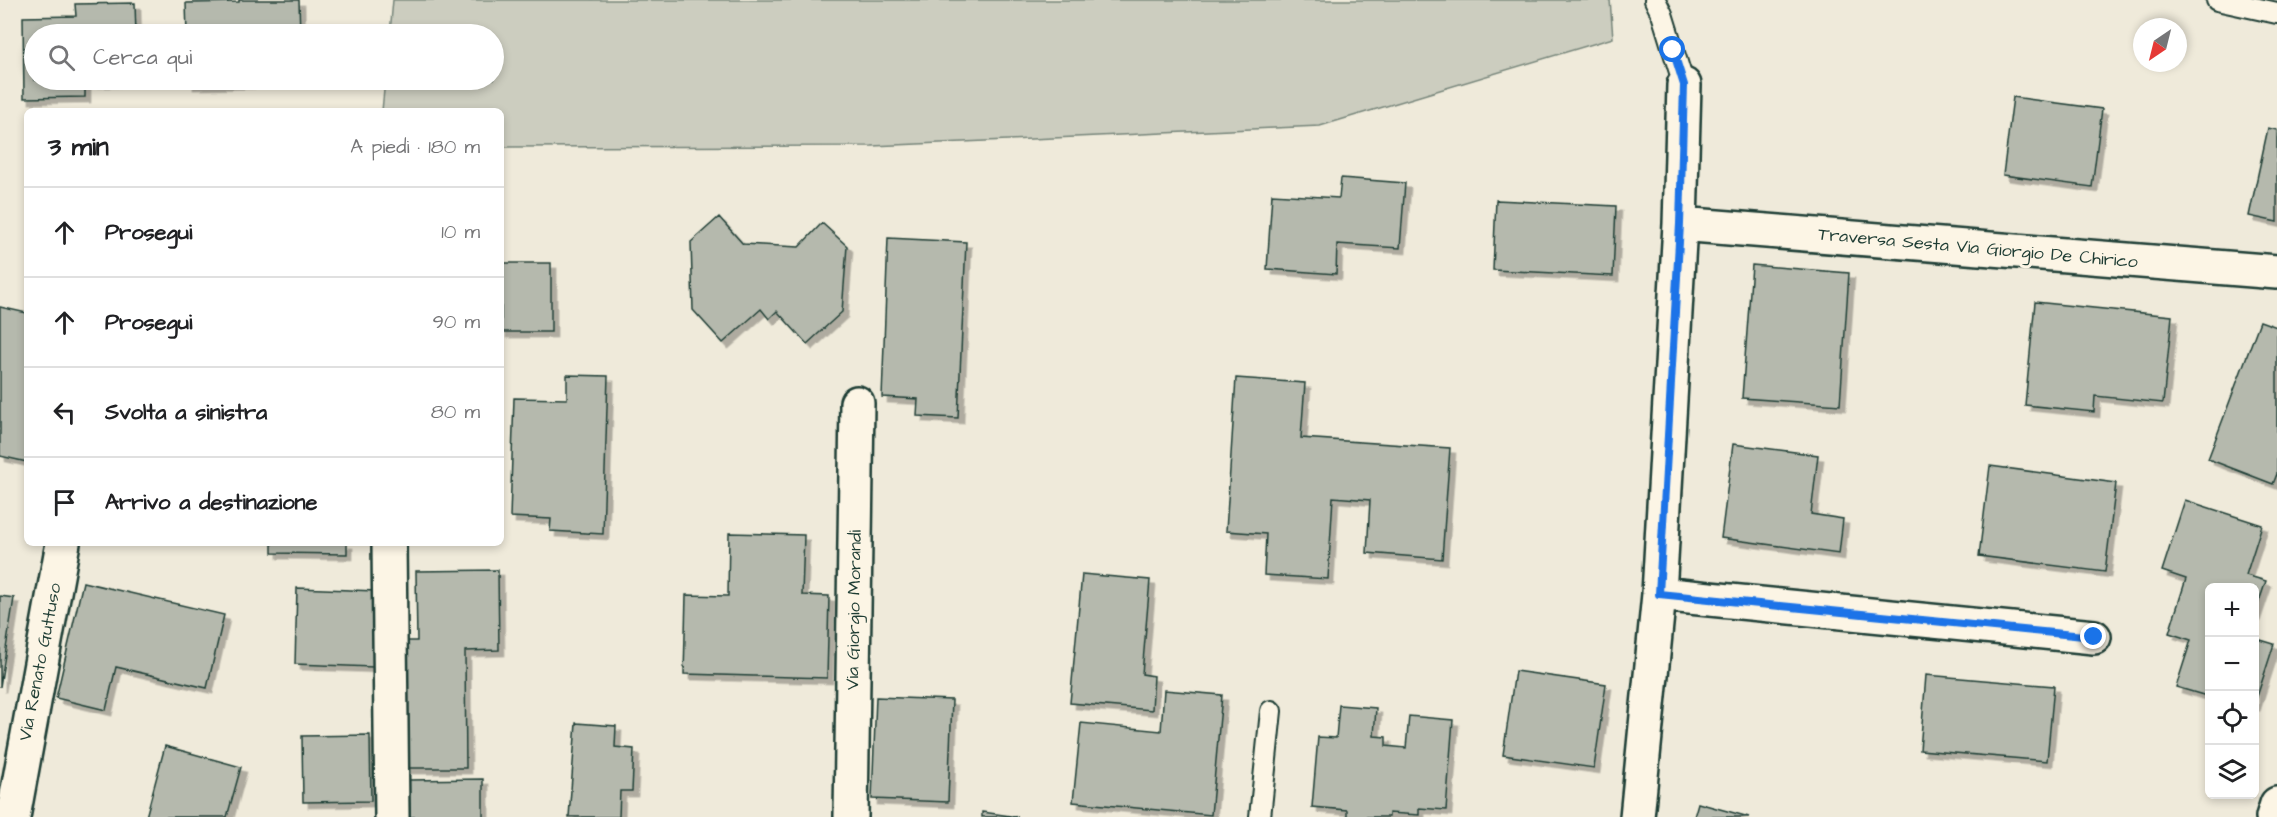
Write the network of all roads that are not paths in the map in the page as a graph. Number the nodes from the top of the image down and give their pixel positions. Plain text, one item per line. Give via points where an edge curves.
1 (1655, 0) edge
2 (2217, 0) edge
3 (2277, 13) edge
4 (1684, 85) joint
5 (1680, 224) junction
6 (2277, 272) edge
7 (856, 403) dead end
8 (62, 546) edge
9 (389, 546) edge
10 (1659, 594) junction
11 (2094, 637) dead end
12 (1271, 711) dead end
13 (2277, 804) edge
14 (13, 817) edge
15 (392, 817) edge
16 (851, 817) edge
17 (1260, 817) edge
18 (1637, 817) edge
19 (2273, 817) edge

1 - 4 lane
2 - 3 lane
4 - 5 street
5 - 6 street, Traversa Sesta Via Giorgio De Chirico
5 - 10 street
7 - 16 street, Via Giorgio Morandi
8 - 14 street, Via Renato Guttuso
9 - 15 street
10 - 11 street
10 - 18 street
12 - 17 lane
13 - 19 street

